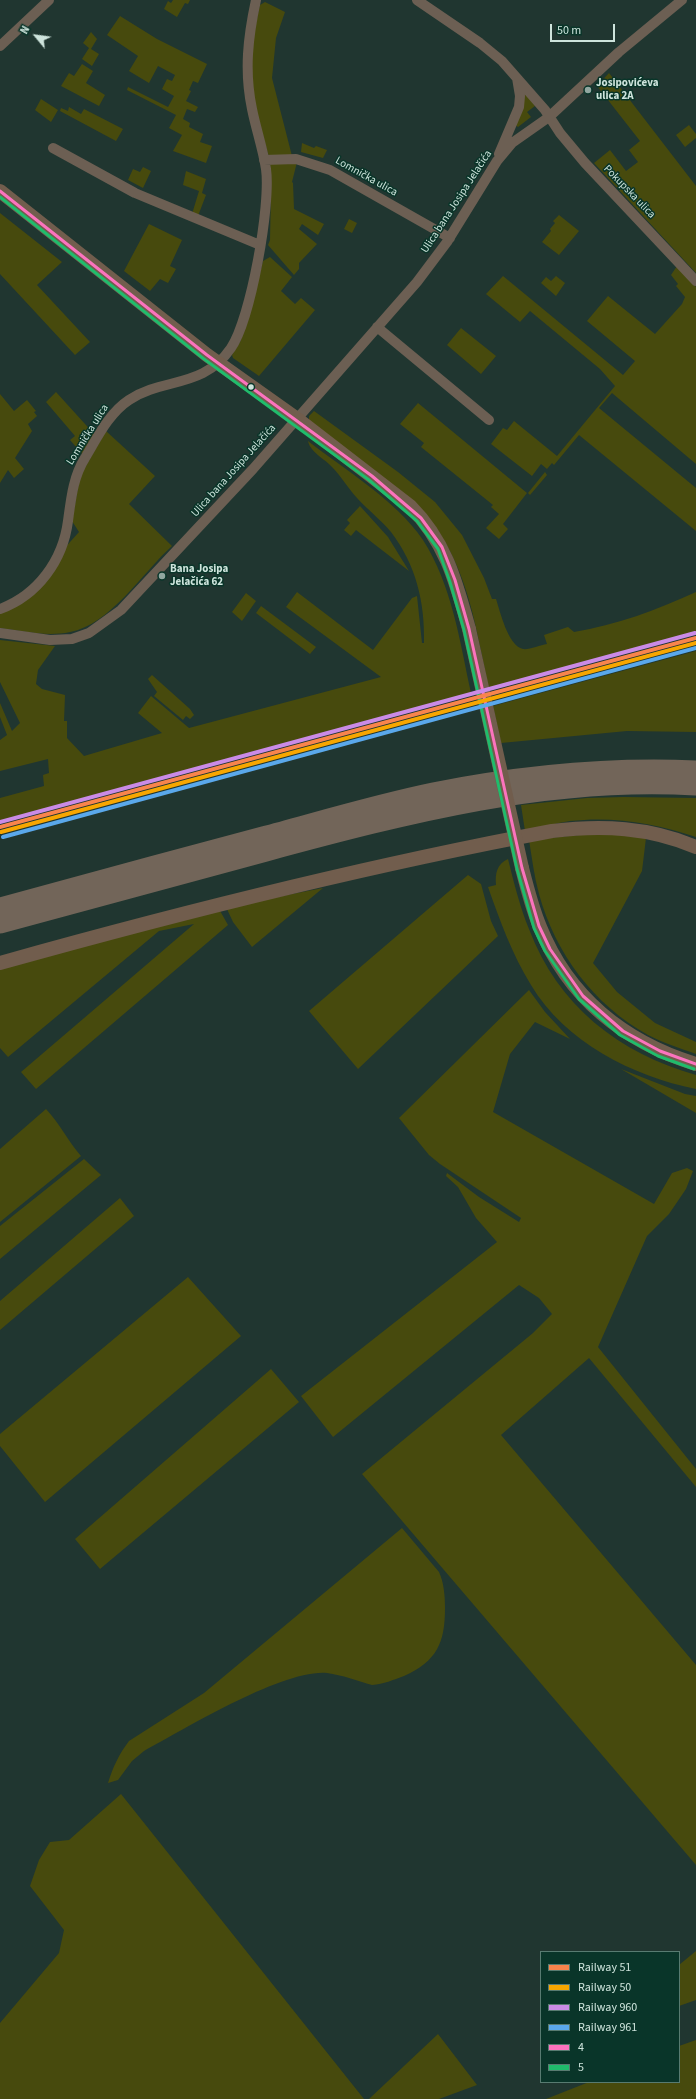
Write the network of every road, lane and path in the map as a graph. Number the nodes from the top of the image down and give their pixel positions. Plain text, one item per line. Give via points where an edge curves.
1 (50, 0) edge
2 (256, 0) edge
3 (417, 0) edge
4 (682, 0) edge
5 (0, 46) edge
6 (517, 76) junction
7 (549, 117) junction
8 (54, 148) dead end
9 (264, 160) junction
10 (497, 161) junction
11 (0, 191) edge
12 (450, 238) junction
13 (260, 245) junction
14 (696, 281) edge
15 (377, 327) junction
16 (218, 363) junction
17 (297, 419) junction
18 (489, 420) dead end
19 (0, 609) edge
20 (0, 633) edge
21 (696, 770) edge
22 (696, 786) edge
23 (696, 847) edge
24 (0, 907) edge
25 (0, 924) edge
26 (0, 963) edge
27 (696, 1064) edge

1 - 5 street
2 - 9 street, Lomnička ulica via 248,42 246,72 251,107
3 - 6 street, Pokupska ulica via 480,43
4 - 7 street, Ulica bana Josipa Jelačića via 619,52
6 - 7 street, Pokupska ulica
6 - 10 street via 519,107
7 - 10 street, Ulica bana Josipa Jelačića via 512,143
7 - 14 street, Pokupska ulica via 585,163
8 - 13 street via 135,193
9 - 12 street, Lomnička ulica via 296,159 330,170
9 - 13 street, Lomnička ulica via 267,189
10 - 12 street, Ulica bana Josipa Jelačića
11 - 16 main road
12 - 15 street, Ulica bana Josipa Jelačića via 425,272
13 - 16 street, Lomnička ulica via 241,329 231,348
15 - 17 street, Ulica bana Josipa Jelačića
15 - 18 street
16 - 17 main road
16 - 19 street, Lomnička ulica via 195,377 139,394 117,410 80,468 72,493 66,534 57,558 40,582 19,600
17 - 20 street, Ulica bana Josipa Jelačića via 159,571 120,610 89,633 72,639 50,640
17 - 27 main road, bridge via 392,492 421,518 448,561 469,630 522,868 539,926 550,950 583,996 598,1011 631,1036 660,1051
21 - 24 highway via 585,771 512,778 433,792
22 - 25 highway via 666,784 587,787 515,794 448,806 307,841
23 - 26 main road via 657,834 623,828 552,831 229,902

